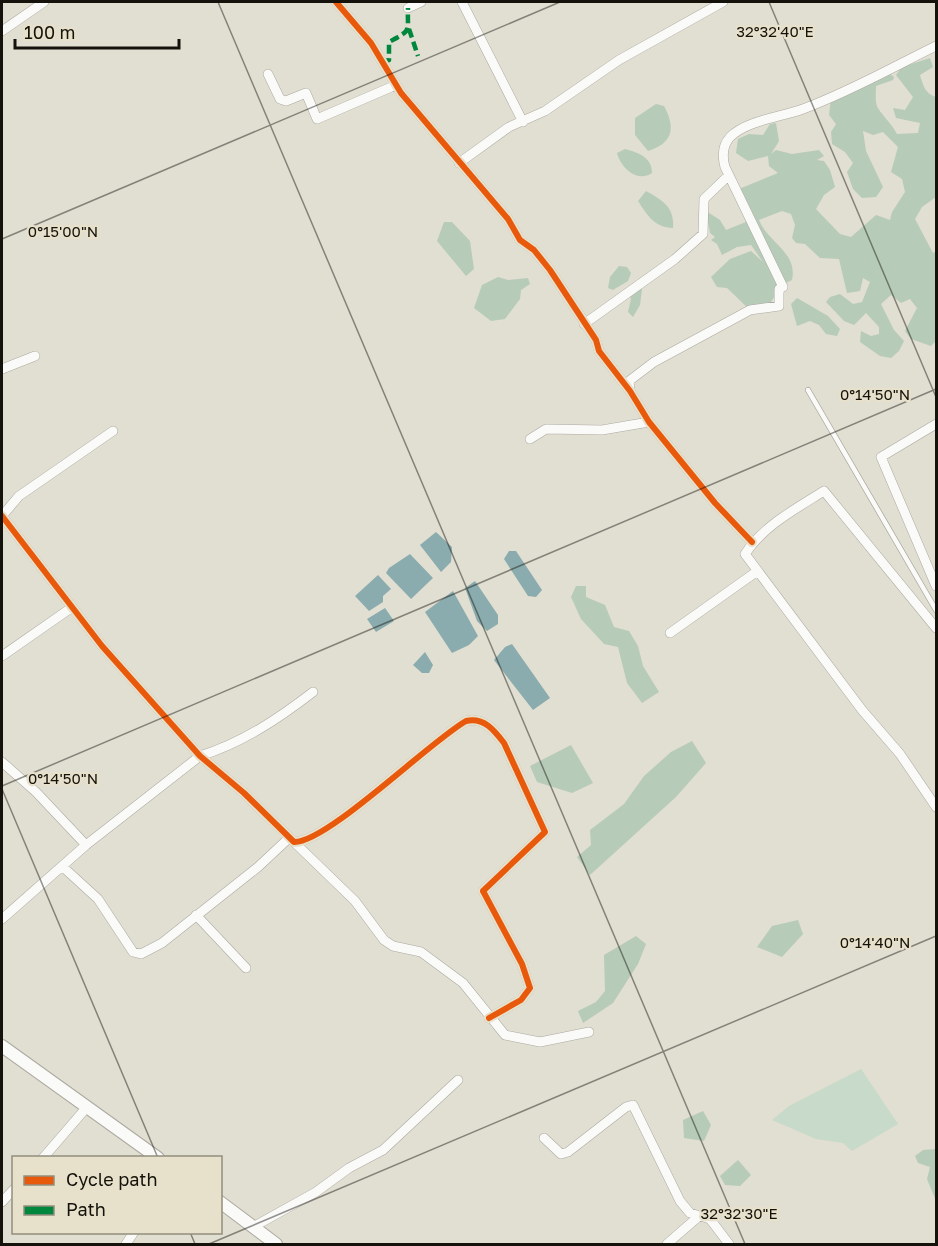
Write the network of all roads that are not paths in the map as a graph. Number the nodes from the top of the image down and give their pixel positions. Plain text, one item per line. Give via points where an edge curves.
1 (44, 2) edge
2 (336, 2) edge
3 (421, 2) edge
4 (462, 2) edge
5 (723, 2) edge
6 (408, 8) dead end
7 (2, 31) edge
8 (936, 46) edge
9 (268, 74) dead end
10 (396, 85) junction
11 (523, 122) junction
12 (459, 163) junction
13 (729, 174) junction
14 (584, 324) junction
15 (35, 356) dead end
16 (2, 369) edge
17 (808, 390) dead end
18 (630, 391) junction
19 (649, 422) junction
20 (936, 424) edge
21 (113, 431) dead end
22 (530, 439) dead end
23 (2, 516) edge
24 (752, 542) junction
25 (756, 572) junction
26 (936, 586) edge
27 (71, 608) junction
28 (936, 610) edge
29 (936, 628) edge
30 (670, 633) dead end
31 (2, 656) edge
32 (313, 692) dead end
33 (200, 756) junction
34 (2, 762) edge
35 (936, 807) edge
36 (291, 840) junction
37 (86, 845) junction
38 (63, 867) junction
39 (196, 915) junction
40 (2, 919) edge
41 (246, 968) dead end
42 (489, 1018) junction
43 (589, 1032) dead end
44 (2, 1046) edge
45 (458, 1080) dead end
46 (87, 1107) junction
47 (544, 1138) dead end
48 (45, 1156) edge
49 (155, 1156) edge
50 (222, 1204) edge
51 (698, 1217) junction
52 (253, 1227) junction
53 (276, 1245) edge
54 (667, 1245) edge
55 (729, 1245) edge

1 - 7 street
2 - 10 street via 371,43
3 - 6 street
4 - 11 street
5 - 11 street via 619,60
8 - 13 street via 804,109 732,135 722,155
9 - 10 street via 280,99 306,93 317,119
10 - 12 street
11 - 12 street
12 - 14 street via 508,219 520,240 550,270
13 - 14 street via 705,199 703,234 675,259
13 - 18 street via 783,287 779,289 779,306 750,310 654,362 629,381
14 - 18 street
15 - 16 street
17 - 28 lane
18 - 19 street
19 - 22 street via 602,430 546,429
19 - 24 street
20 - 26 street via 881,457
21 - 23 street via 19,496
23 - 27 street
24 - 25 street via 745,554
24 - 29 street via 824,491
25 - 30 street
25 - 35 street via 900,754
27 - 31 street
27 - 33 street
32 - 33 street via 258,730
33 - 36 street
33 - 37 street
34 - 37 street
36 - 39 street
36 - 42 street via 355,901 384,940 393,946 422,952 463,983
36 - 42 street via 309,838 345,815 459,725 474,719 494,730 504,743 545,832 483,891 522,964 530,988 521,1000
37 - 38 street
38 - 39 street via 98,899 133,952 149,951
38 - 40 street
39 - 41 street
42 - 43 street via 505,1035 540,1042
44 - 46 street
45 - 52 street via 383,1150
46 - 48 street
46 - 49 street
47 - 51 street via 561,1154 568,1152 626,1107 633,1106 680,1201
50 - 52 street
51 - 54 street
51 - 55 street via 710,1219
52 - 53 street

